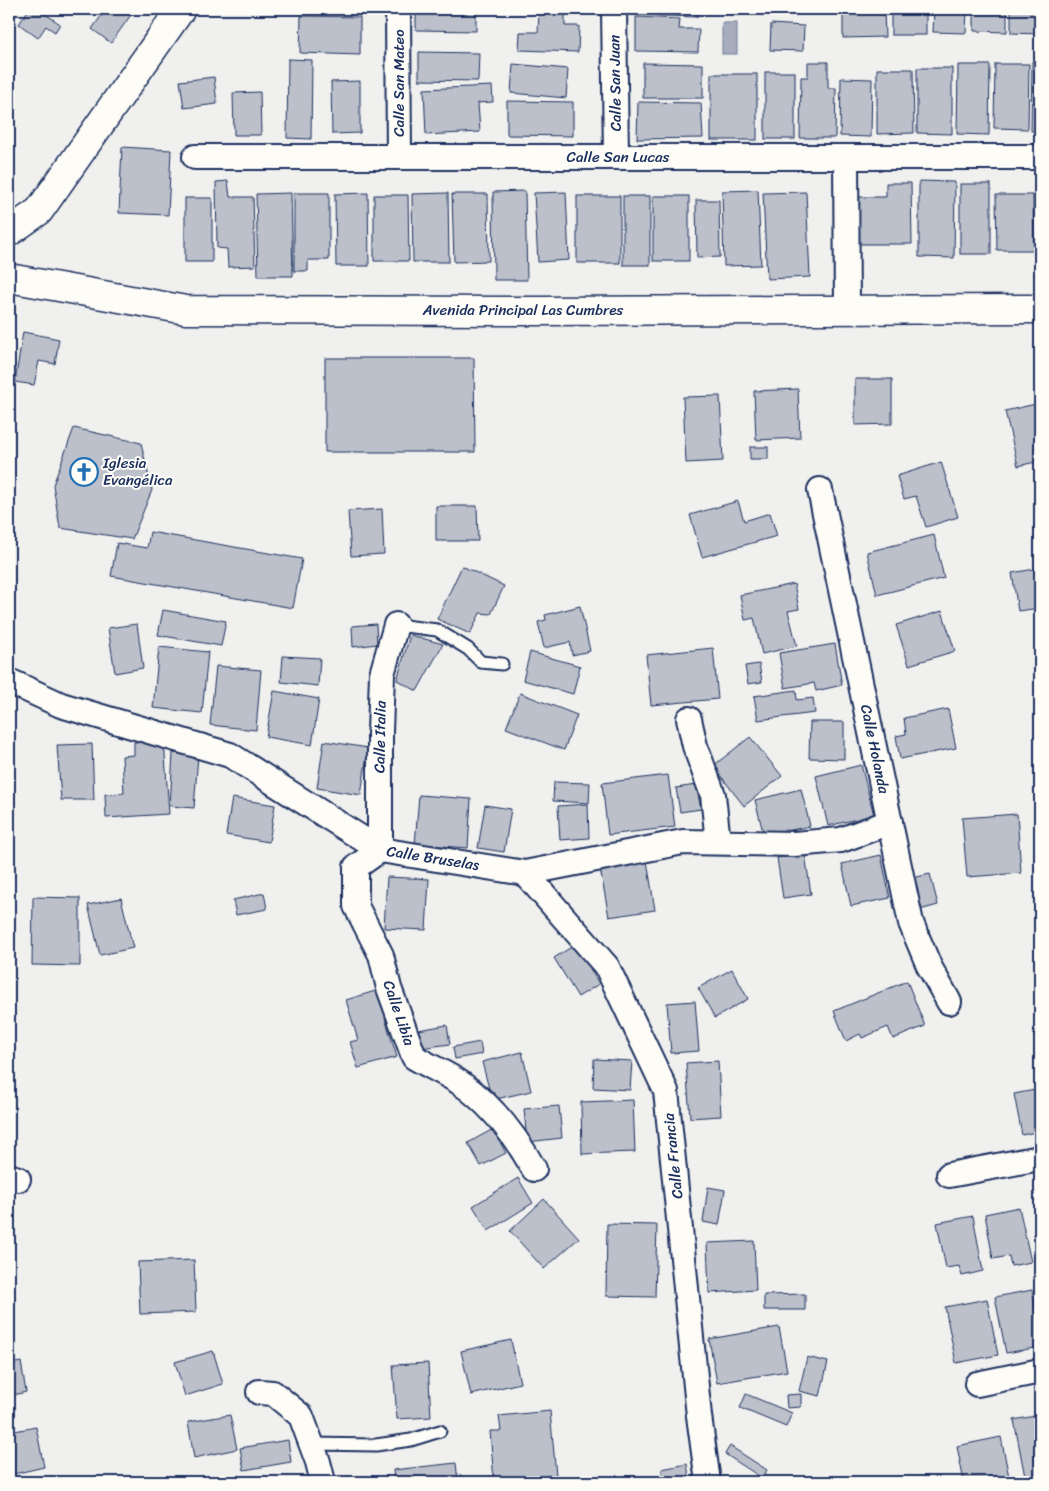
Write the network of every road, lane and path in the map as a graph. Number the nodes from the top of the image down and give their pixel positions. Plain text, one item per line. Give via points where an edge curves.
1 (181, 9) edge
2 (398, 9) edge
3 (614, 9) edge
4 (195, 157) dead end
5 (399, 157) junction
6 (616, 157) junction
7 (1040, 157) edge
8 (846, 158) junction
9 (9, 232) edge
10 (9, 278) edge
11 (847, 308) junction
12 (1040, 309) edge
13 (820, 490) dead end
14 (396, 625) joint
15 (502, 664) dead end
16 (9, 681) edge
17 (689, 719) dead end
18 (890, 822) junction
19 (718, 842) junction
20 (380, 850) junction
21 (525, 873) junction
22 (949, 1002) dead end
23 (1040, 1158) edge
24 (534, 1169) dead end
25 (949, 1175) dead end
26 (1040, 1371) edge
27 (977, 1384) dead end
28 (259, 1392) dead end
29 (440, 1431) dead end
30 (311, 1444) junction
31 (323, 1482) edge
32 (708, 1482) edge

1 - 9 street via 39,211
2 - 5 street, Calle San Mateo
3 - 6 street, Calle San Juan
4 - 5 street, Calle San Lucas
5 - 6 street, Calle San Lucas
6 - 8 street, Calle San Lucas
7 - 8 street, Calle San Lucas
8 - 11 street
10 - 11 street, Avenida Principal Las Cumbres via 186,310
11 - 12 street, Avenida Principal Las Cumbres
13 - 18 street, Calle Holanda
14 - 15 lane via 437,630 468,649 481,662
14 - 20 street, Calle Italia via 382,674
16 - 20 street, Calle Bruselas via 61,704 230,755
17 - 19 street via 712,794
18 - 19 street, Calle Bruselas via 841,840 794,844
18 - 22 street, Calle Holanda via 911,924
19 - 21 street, Calle Bruselas via 683,842
20 - 21 street, Calle Bruselas
20 - 24 street, Calle Libia via 356,867 356,906 381,956 414,1058 460,1082 484,1103 520,1143
21 - 32 street, Calle Francia via 607,967 666,1090
23 - 25 street
26 - 27 street
28 - 30 street via 273,1393 301,1416
29 - 30 lane via 412,1440 376,1445
30 - 31 street

